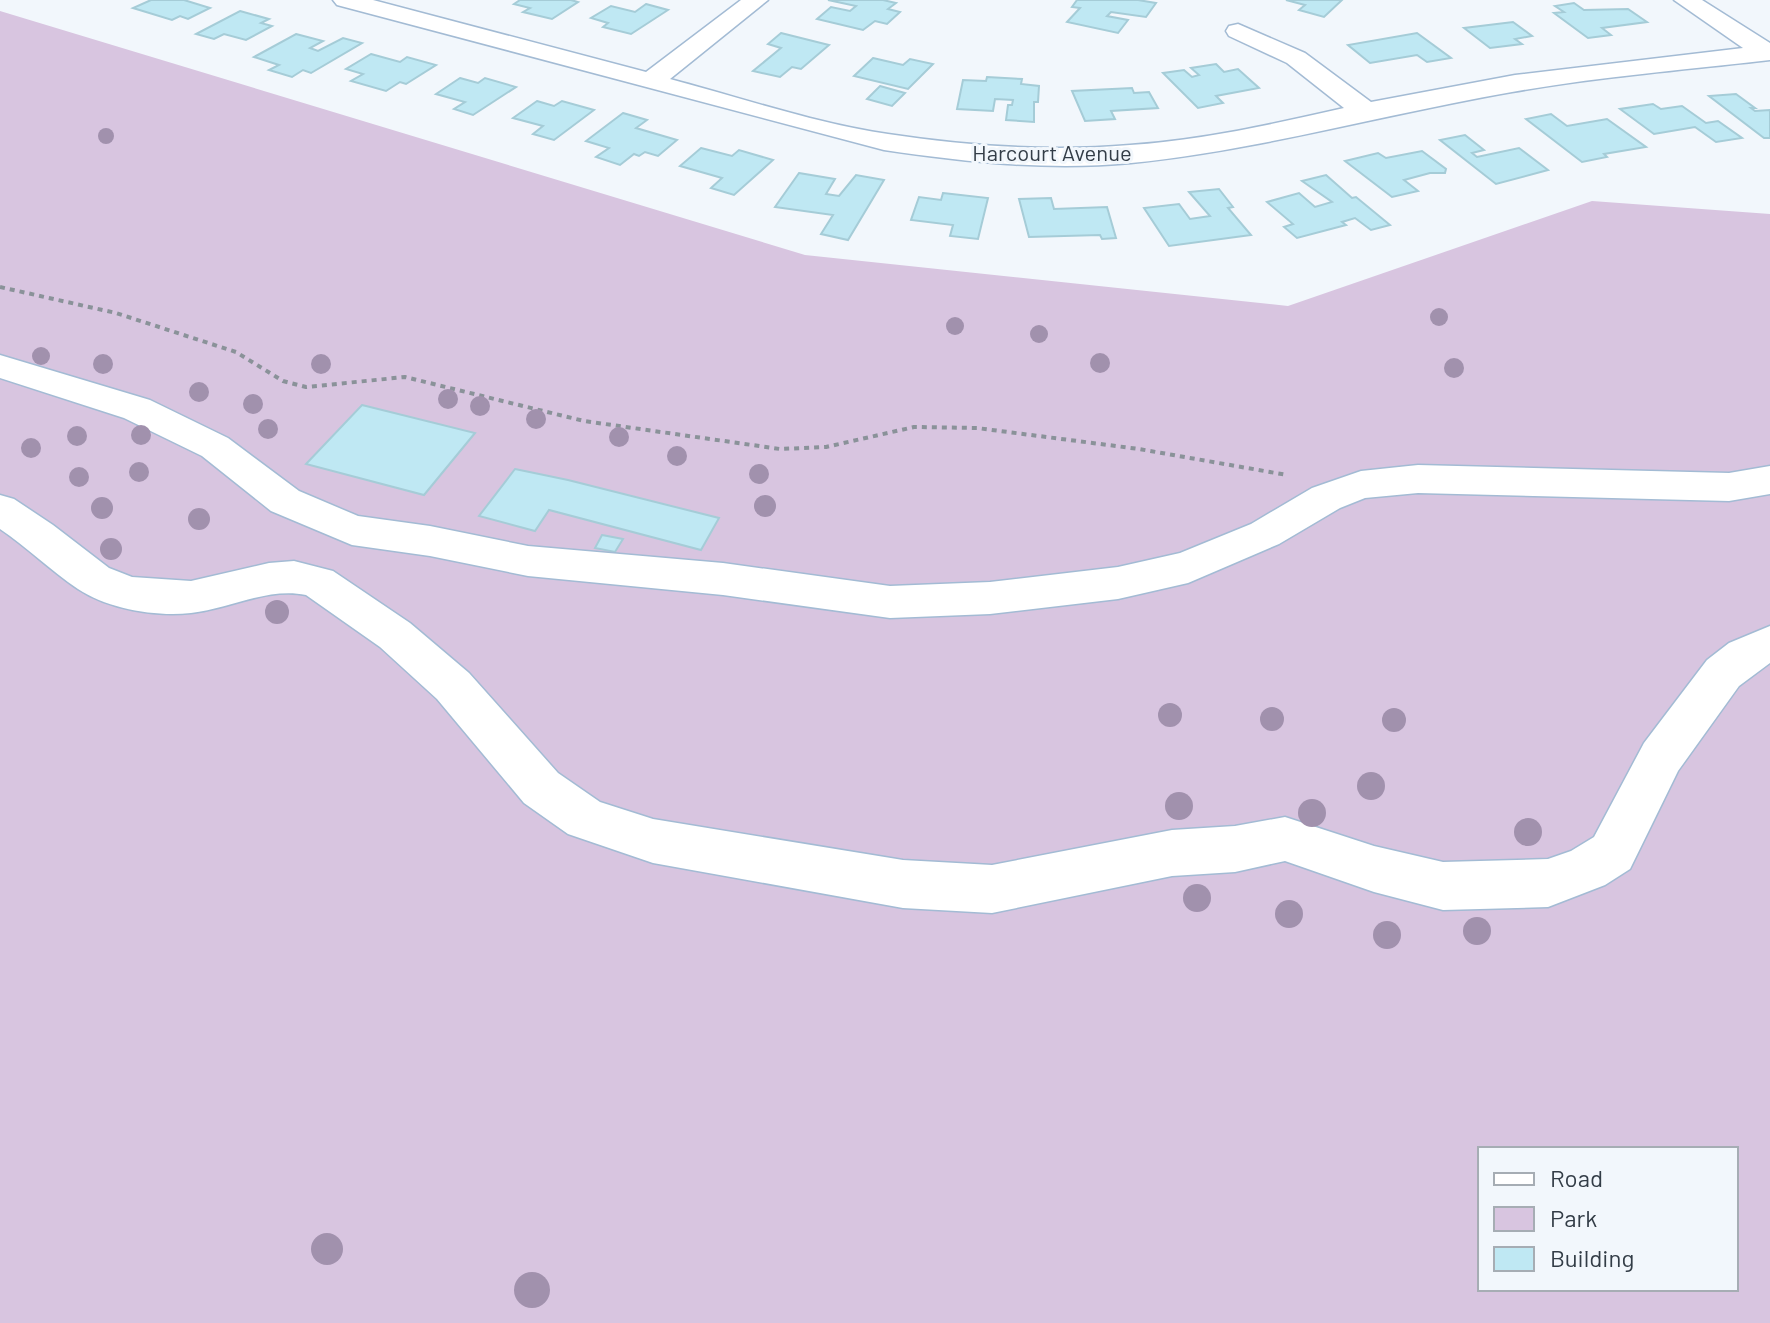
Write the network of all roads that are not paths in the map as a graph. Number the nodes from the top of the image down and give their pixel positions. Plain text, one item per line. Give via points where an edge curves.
1 (345, 0) edge
2 (756, 0) edge
3 (1686, 0) edge
4 (1238, 31) dead end
5 (1768, 52) edge
6 (651, 81) junction
7 (1366, 111) junction
8 (0, 366) edge
9 (1770, 480) edge
10 (0, 509) edge
11 (1770, 643) edge

1 - 6 street, Harcourt Avenue
2 - 6 street
3 - 5 street
4 - 7 street via 1296,58
5 - 7 street, Harcourt Avenue via 1561,76
6 - 7 street, Harcourt Avenue via 884,142 1007,156 1189,148
8 - 9 street via 137,409 215,447 285,501 352,530 528,561 723,579 890,602 1103,585 1188,567 1361,485 1418,479 1729,487
10 - 11 street via 94,579 128,593 191,597 269,579 318,582 395,635 453,686 541,788 585,819 668,844 903,884 992,889 1172,853 1285,839 1443,886 1548,883 1612,853 1661,757 1723,673

